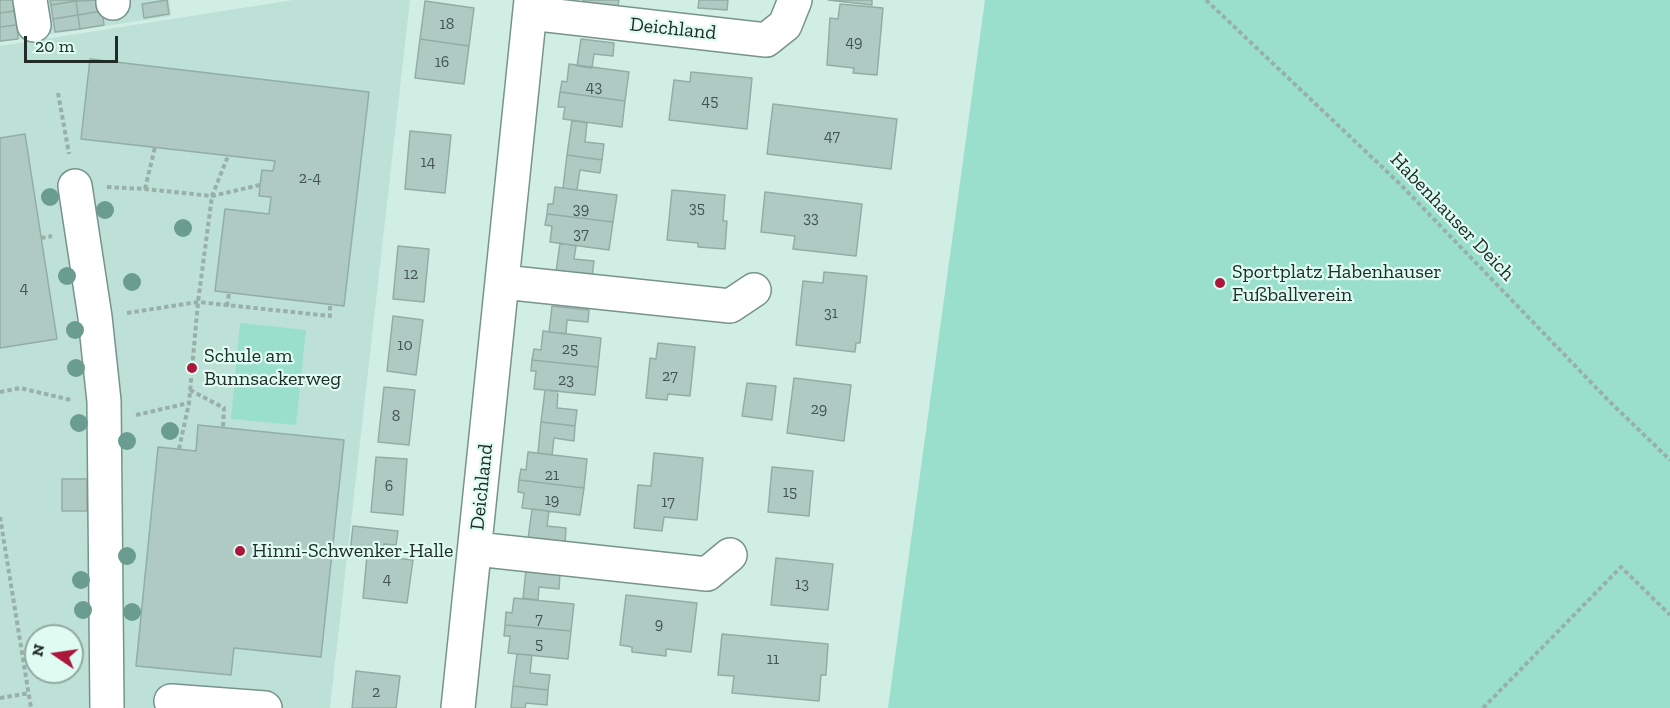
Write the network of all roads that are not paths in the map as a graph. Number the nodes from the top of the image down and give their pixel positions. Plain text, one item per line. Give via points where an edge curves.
1 (795, 0) edge
2 (530, 7) edge
3 (75, 186) road end
4 (503, 282) junction
5 (754, 290) dead end
6 (476, 549) junction
7 (730, 555) dead end
8 (171, 701) dead end
9 (107, 708) edge
10 (265, 708) edge
11 (458, 708) edge

1 - 2 street, Deichland via 785,25 766,40
2 - 4 street, Deichland
3 - 9 street via 95,317 104,411
4 - 5 street via 730,306
4 - 6 street, Deichland
6 - 7 street, Deichland via 707,574
6 - 11 street, Deichland
8 - 10 street

